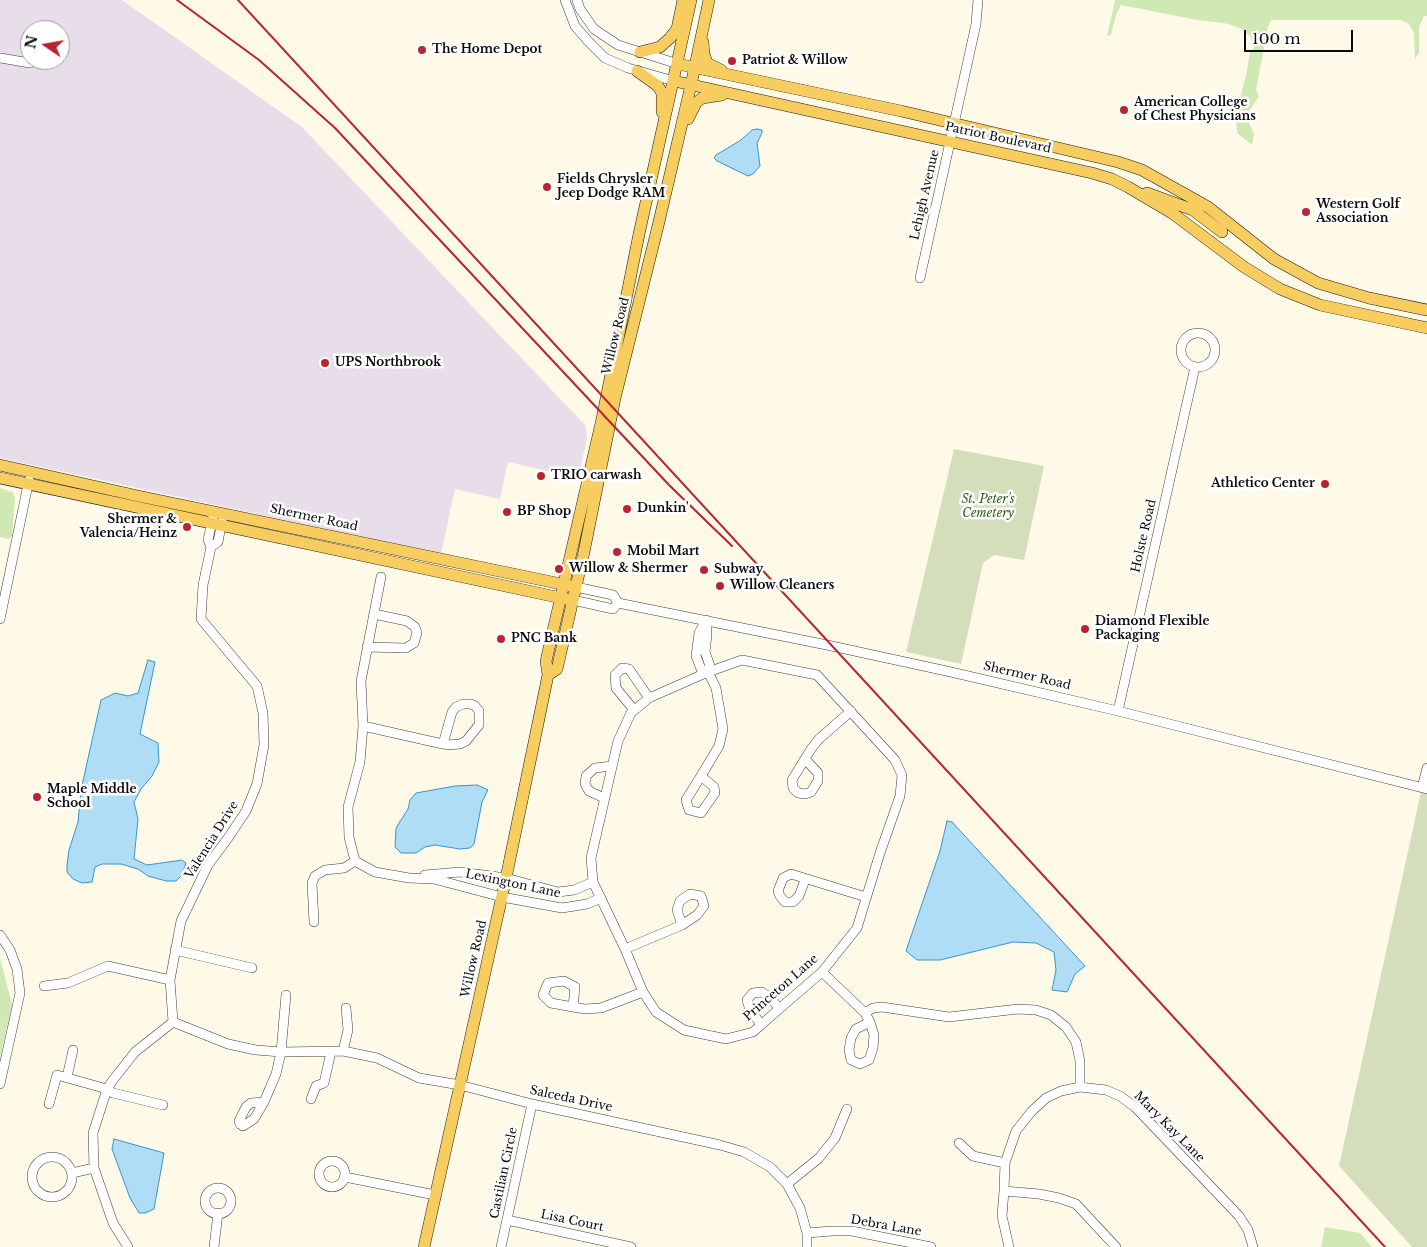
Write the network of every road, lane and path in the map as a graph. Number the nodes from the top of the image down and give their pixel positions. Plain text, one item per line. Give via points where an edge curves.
1 (565, 0) edge
2 (577, 0) edge
3 (683, 0) edge
4 (691, 0) edge
5 (709, 0) edge
6 (978, 0) edge
7 (704, 26) junction
8 (640, 52) junction
9 (0, 58) edge
10 (20, 61) edge
11 (678, 64) junction
12 (695, 68) junction
13 (637, 71) junction
14 (733, 77) junction
15 (674, 81) junction
16 (691, 85) junction
17 (754, 98) junction
18 (955, 123) junction
19 (950, 142) junction
20 (1128, 187) junction
21 (1225, 228) junction
22 (639, 234) junction
23 (653, 246) junction
24 (1222, 251) junction
25 (920, 278) dead end
26 (1427, 310) edge
27 (1427, 328) edge
28 (1195, 367) dead end
29 (0, 465) edge
30 (31, 472) junction
31 (0, 478) edge
32 (28, 484) junction
33 (219, 512) junction
34 (216, 524) junction
35 (381, 577) dead end
36 (563, 584) junction
37 (576, 587) junction
38 (560, 598) junction
39 (573, 600) junction
40 (618, 603) junction
41 (374, 614) junction
42 (0, 619) edge
43 (706, 620) junction
44 (367, 647) junction
45 (708, 672) junction
46 (548, 676) junction
47 (649, 698) junction
48 (634, 710) junction
49 (851, 711) junction
50 (1118, 711) junction
51 (363, 726) junction
52 (443, 744) junction
53 (805, 759) dead end
54 (612, 766) junction
55 (1427, 768) edge
56 (701, 776) dead end
57 (1425, 788) edge
58 (604, 798) junction
59 (355, 861) junction
60 (454, 872) junction
61 (506, 878) junction
62 (418, 879) junction
63 (805, 880) dead end
64 (593, 882) junction
65 (452, 884) junction
66 (502, 897) junction
67 (866, 897) junction
68 (601, 898) junction
69 (314, 922) dead end
70 (682, 925) dead end
71 (0, 935) edge
72 (625, 949) junction
73 (175, 950) junction
74 (252, 968) dead end
75 (822, 972) junction
76 (170, 980) junction
77 (44, 986) dead end
78 (643, 992) junction
79 (286, 995) dead end
80 (573, 1007) dead end
81 (346, 1008) dead end
82 (779, 1010) junction
83 (865, 1014) junction
84 (173, 1022) junction
85 (870, 1022) dead end
86 (761, 1025) junction
87 (73, 1050) dead end
88 (343, 1051) junction
89 (281, 1052) junction
90 (332, 1052) junction
91 (67, 1077) junction
92 (0, 1084) edge
93 (460, 1085) junction
94 (1080, 1087) junction
95 (107, 1089) junction
96 (311, 1099) dead end
97 (264, 1102) dead end
98 (49, 1104) dead end
99 (532, 1104) junction
100 (163, 1105) dead end
101 (847, 1109) dead end
102 (959, 1143) dead end
103 (1005, 1163) junction
104 (94, 1168) junction
105 (72, 1173) junction
106 (345, 1176) dead end
107 (787, 1184) junction
108 (1004, 1191) junction
109 (435, 1195) junction
110 (218, 1213) dead end
111 (507, 1220) junction
112 (807, 1234) junction
113 (1009, 1246) edge
114 (128, 1247) edge
115 (214, 1247) edge
116 (424, 1247) edge
117 (501, 1247) edge
118 (631, 1247) edge
119 (807, 1247) edge
120 (928, 1247) edge
121 (998, 1247) edge
122 (1116, 1247) edge
123 (1253, 1247) edge

1 - 13 street, Patriot Boulevard via 575,26 605,58
2 - 8 street, Patriot Boulevard via 594,29 618,45
3 - 8 main road via 677,29 670,38 660,46
4 - 11 main road, Willow Road
5 - 7 main road, Willow Road
6 - 18 street, Lehigh Avenue
7 - 12 main road, Willow Road
7 - 14 main road via 703,46 708,63
8 - 11 street, Patriot Boulevard
9 - 10 street
11 - 12 main road, Patriot Boulevard
11 - 15 main road, Willow Road
12 - 14 main road, Patriot Boulevard
12 - 16 main road, Willow Road
13 - 15 street, Patriot Boulevard
13 - 22 main road via 658,86 663,103 660,131 640,214
14 - 18 main road, Patriot Boulevard
15 - 16 main road, Patriot Boulevard
15 - 22 main road, Willow Road
16 - 17 main road, Patriot Boulevard
16 - 23 main road, Willow Road
17 - 19 main road, Patriot Boulevard
17 - 23 main road via 715,95 696,103 688,116 669,201
18 - 19 street, Lehigh Avenue
18 - 21 main road, Patriot Boulevard via 1093,155 1142,170 1208,207
19 - 20 main road, Patriot Boulevard via 1092,173
19 - 25 street, Lehigh Avenue
20 - 21 main road via 1172,201
20 - 24 main road, Patriot Boulevard via 1172,213
21 - 24 main road
21 - 26 main road, Patriot Boulevard via 1274,260 1318,283
22 - 36 main road, Willow Road via 608,392
23 - 37 main road, Willow Road via 616,390
24 - 27 main road, Patriot Boulevard via 1262,279 1300,298
28 - 50 street, Holste Road
29 - 30 main road, Shermer Road
30 - 32 street
30 - 33 main road, Shermer Road
31 - 32 main road, Shermer Road
32 - 34 main road, Shermer Road
32 - 42 street
33 - 34 street, Valencia Drive
33 - 36 main road, Shermer Road
34 - 38 main road, Shermer Road
34 - 73 street, Valencia Drive via 208,540 211,547 203,585 201,619 257,686 264,745 257,784 246,811 208,865 193,894 181,921
35 - 41 street
36 - 37 main road, Shermer Road
36 - 38 main road, Willow Road
37 - 39 main road, Willow Road
37 - 40 street, Shermer Road via 613,595
38 - 39 main road, Shermer Road
38 - 46 main road, Willow Road via 546,661
39 - 40 street, Shermer Road via 613,609
39 - 46 main road, Willow Road via 557,669
40 - 43 street, Shermer Road
41 - 44 street
41 - 44 street via 407,621 415,626 414,643 406,648
43 - 45 street
43 - 50 street, Shermer Road via 945,670
44 - 51 street via 361,681
45 - 47 street, Princeton Lane
45 - 49 street, Princeton Lane via 742,660 817,675
45 - 56 street via 716,688 723,729 720,746
46 - 61 main road, Willow Road
47 - 48 street, Princeton Lane
47 - 48 street via 629,669 622,668 615,675 616,688
48 - 54 street, Princeton Lane via 618,741
49 - 53 street via 819,739
49 - 67 street, Princeton Lane via 895,760 902,775 900,796
50 - 57 street, Shermer Road
51 - 52 street
51 - 59 street via 360,762 348,807 349,837
52 - 52 street via 460,744 476,731 479,711 475,706 456,706
54 - 58 street, Princeton Lane
54 - 58 street via 595,768 586,776 589,790
55 - 57 street
58 - 64 street, Princeton Lane via 591,858
59 - 62 street, Lexington Lane via 375,872
59 - 69 street via 344,868 325,870 315,876 312,883
60 - 61 street, Lexington Lane
60 - 62 street, Lexington Lane via 426,874
60 - 65 street
61 - 64 street, Lexington Lane via 558,892
61 - 66 main road, Willow Road
62 - 65 street, Lexington Lane
63 - 67 street
64 - 68 street, Princeton Lane
65 - 66 street, Lexington Lane
66 - 68 street, Lexington Lane via 562,908
66 - 93 main road, Willow Road
67 - 75 street, Princeton Lane via 857,928
68 - 72 street, Princeton Lane
70 - 72 street
71 - 92 street via 17,969 20,993
72 - 78 street, Princeton Lane
73 - 74 street
73 - 76 street, Valencia Drive
75 - 82 street, Princeton Lane
75 - 83 street
76 - 77 street via 108,966 68,983
76 - 84 street, Valencia Drive
78 - 80 street via 601,1008
78 - 86 street, Princeton Lane via 656,1012 684,1030 726,1039 753,1032
79 - 89 street
81 - 88 street via 348,1030
82 - 86 street, Princeton Lane
82 - 86 street via 762,992 753,993 747,1000
83 - 85 street
83 - 94 street via 882,1006 949,1017 1018,1009 1051,1015 1066,1027 1076,1042
84 - 89 street, Salceda Drive via 228,1044
84 - 95 street via 135,1052
87 - 91 street
88 - 90 street, Salceda Drive
88 - 93 street, Salceda Drive via 377,1058 418,1078
89 - 90 street, Salceda Drive
89 - 97 street
90 - 96 street via 324,1083 316,1086
91 - 95 street
91 - 98 street via 57,1075
93 - 99 street, Salceda Drive
93 - 109 main road, Willow Road
94 - 103 street, Mary Kay Lane via 1046,1098 1031,1112 1016,1132
94 - 123 street, Mary Kay Lane via 1106,1090 1135,1107 1239,1216
95 - 100 street
95 - 104 street via 93,1133
99 - 107 street, Salceda Drive via 744,1152 770,1166
99 - 111 street, Castilian Circle
101 - 107 street via 835,1138 819,1158
102 - 103 street via 973,1156
103 - 108 street, Mary Kay Lane
104 - 105 street
104 - 114 street via 113,1223
105 - 105 street via 61,1158 48,1157 34,1168 32,1181 40,1193 60,1196 70,1187
106 - 109 street
107 - 112 street, Salceda Drive via 800,1208
108 - 113 street, Mary Kay Lane via 1002,1216
108 - 122 street via 1060,1198 1076,1204
109 - 116 main road, Willow Road
110 - 115 street
111 - 117 street, Castilian Circle
111 - 118 street, Lisa Court
112 - 119 street, Salceda Drive
112 - 120 street, Debra Lane via 852,1232
113 - 121 street

